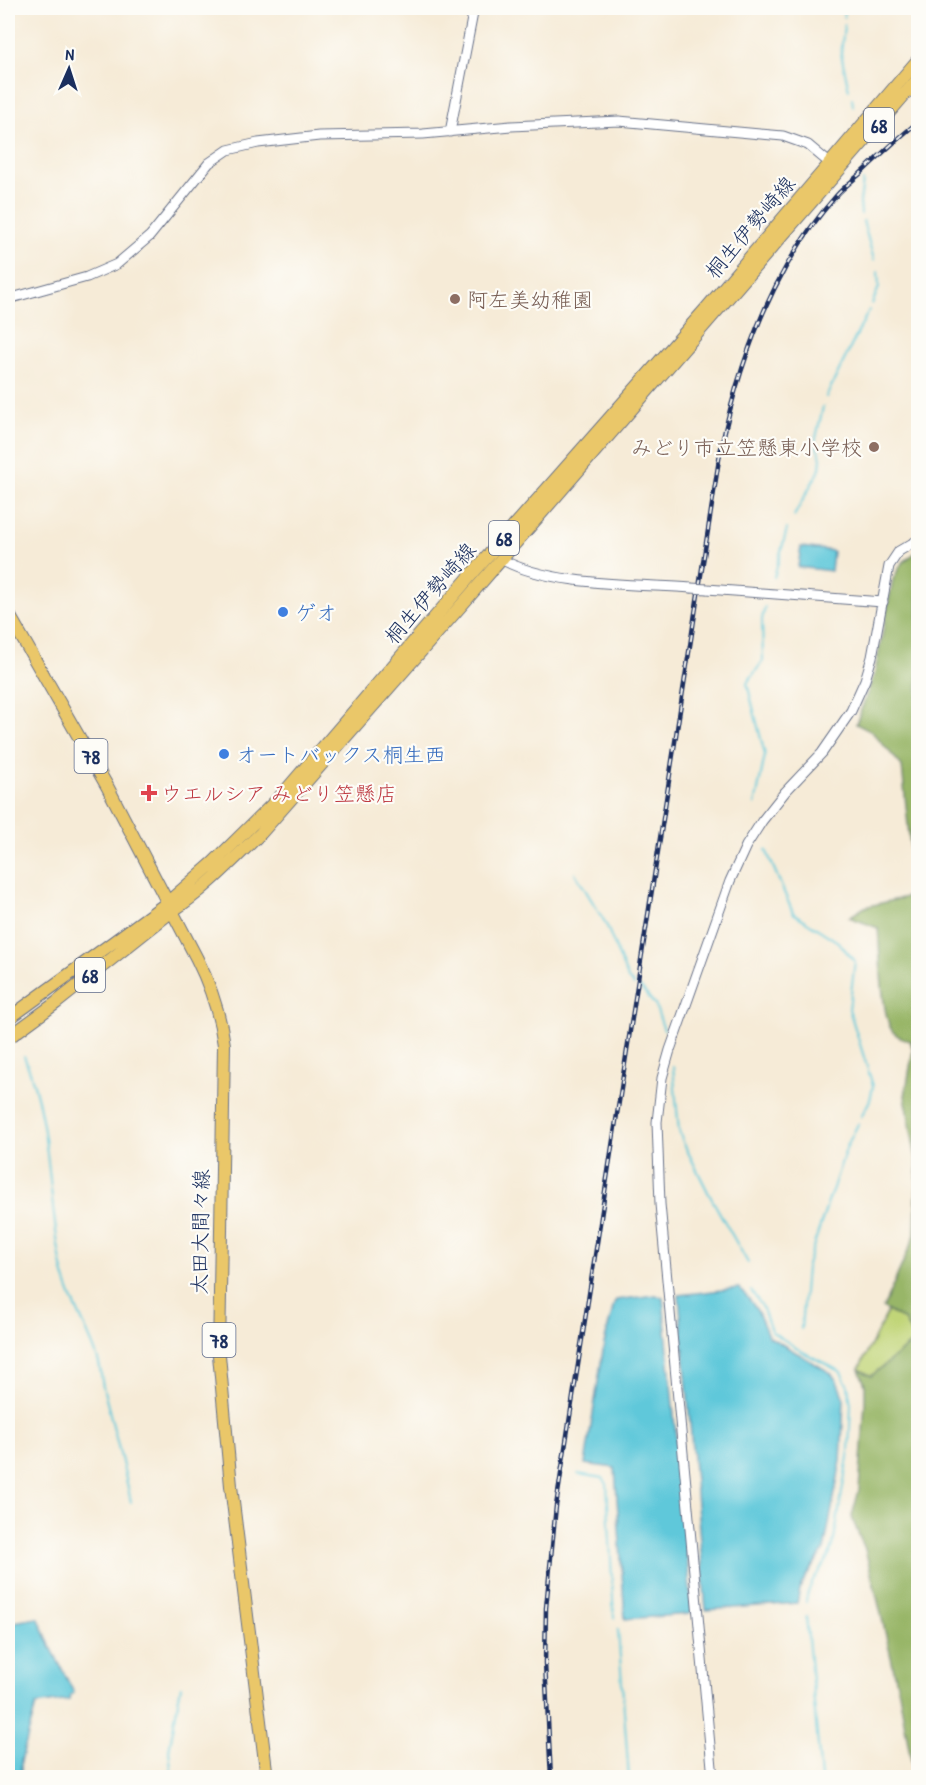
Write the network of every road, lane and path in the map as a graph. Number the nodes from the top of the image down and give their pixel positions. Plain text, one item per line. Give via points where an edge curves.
1 (474, 8) edge
2 (918, 60) edge
3 (918, 79) edge
4 (450, 132) junction
5 (834, 167) junction
6 (8, 299) edge
7 (918, 540) edge
8 (501, 559) junction
9 (883, 602) junction
10 (8, 613) edge
11 (170, 907) junction
12 (8, 1019) edge
13 (8, 1038) edge
14 (267, 1778) edge
15 (713, 1778) edge

1 - 4 street
2 - 5 main road, 68
3 - 5 main road, 68
4 - 5 street via 535,124 632,122 783,136 815,149
4 - 6 street via 319,136 228,150 209,163 150,236 117,264 87,277
5 - 8 main road, 桐生伊勢崎線 / 68 via 791,227
5 - 11 main road, 桐生伊勢崎線 / 68 via 472,574 282,795
7 - 9 street via 899,551 889,566
8 - 9 street, bridge via 519,568 567,579
8 - 11 main road, 桐生伊勢崎線 / 68 via 261,833 187,901
9 - 15 street via 870,663 851,711 822,753 762,820 730,881 670,1050 659,1095 660,1204
10 - 11 main road, 太田大間々線 / 78 via 97,767
11 - 12 main road, 桐生伊勢崎線 / 68
11 - 13 main road, 桐生伊勢崎線 / 68
11 - 14 main road, 太田大間々線 / 78 via 212,991 223,1037 219,1355

